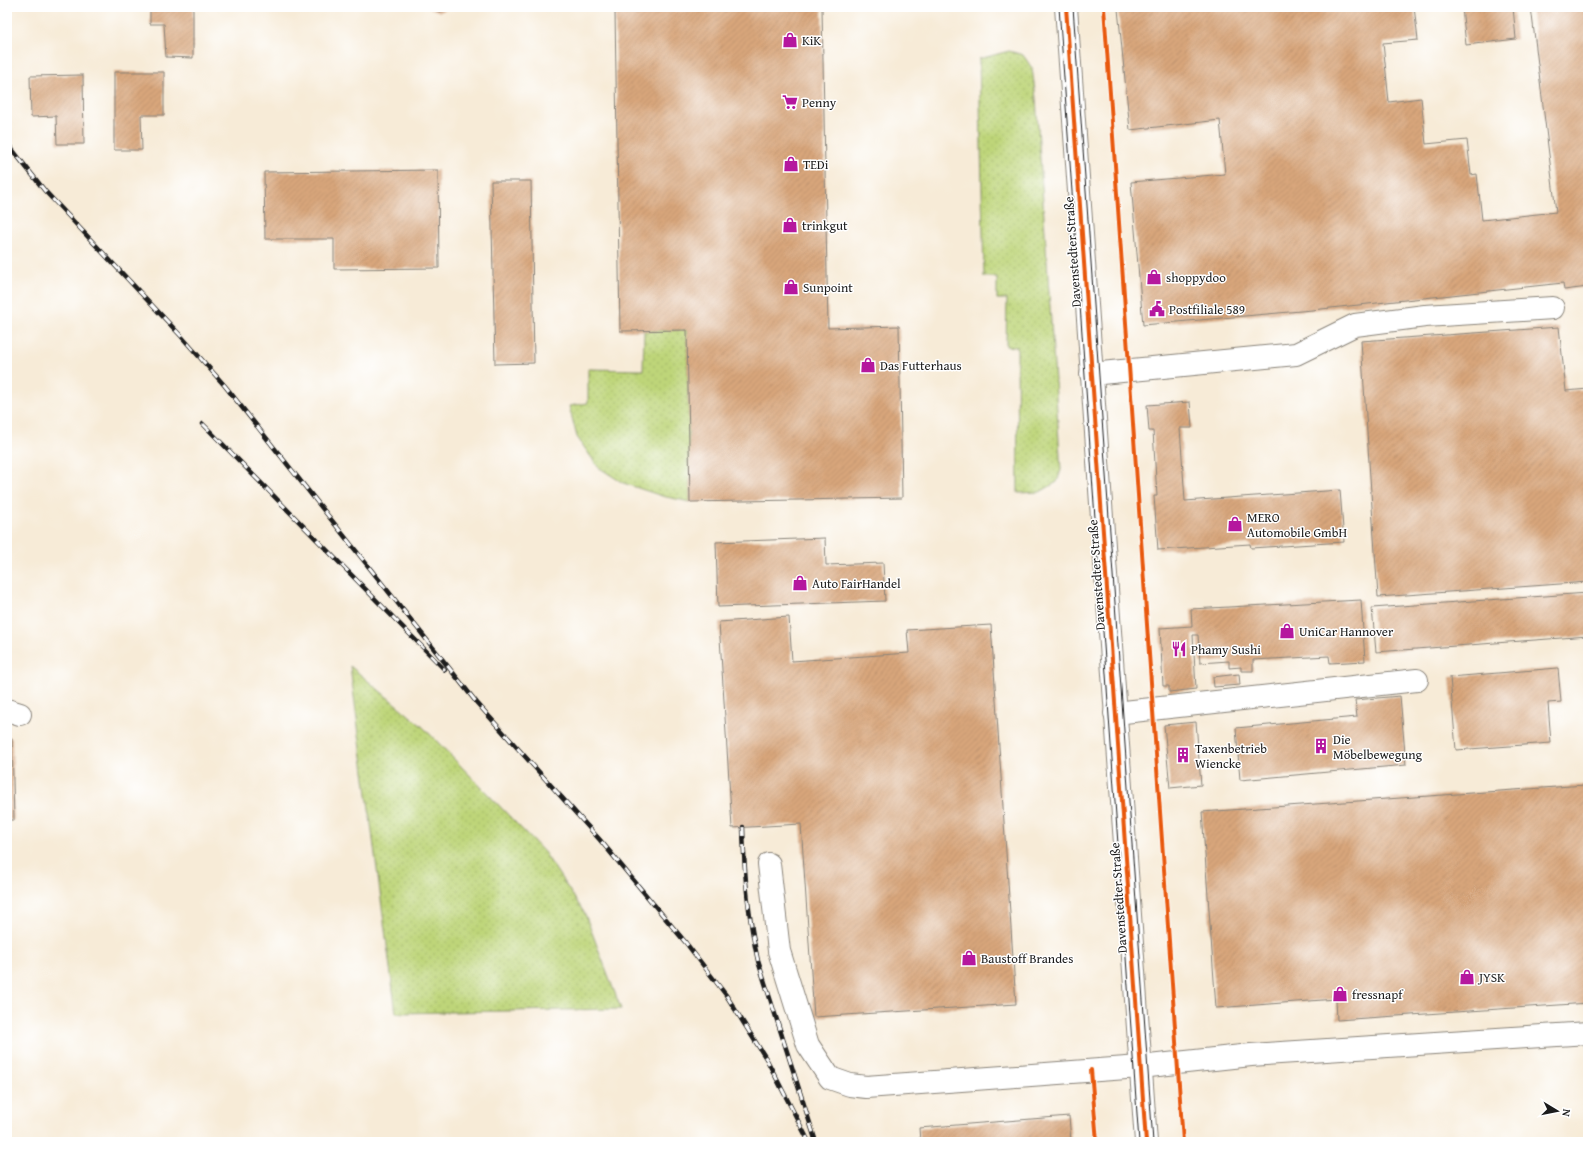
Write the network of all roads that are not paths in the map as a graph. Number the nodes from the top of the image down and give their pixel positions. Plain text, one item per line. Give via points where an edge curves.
1 (1066, 7) edge
2 (1553, 308) dead end
3 (1091, 374) junction
4 (1418, 680) dead end
5 (1115, 713) junction
6 (769, 864) dead end
7 (1588, 1033) edge
8 (1140, 1066) junction
9 (1146, 1142) edge

1 - 3 street, Davenstedter Straße
2 - 3 street via 1425,316 1355,325 1296,354
3 - 5 street, Davenstedter Straße
4 - 5 street
5 - 8 street, Davenstedter Straße
6 - 8 street via 779,951 808,1045 830,1078 850,1086 866,1088
7 - 8 street via 1251,1055
8 - 9 street, Davenstedter Straße

